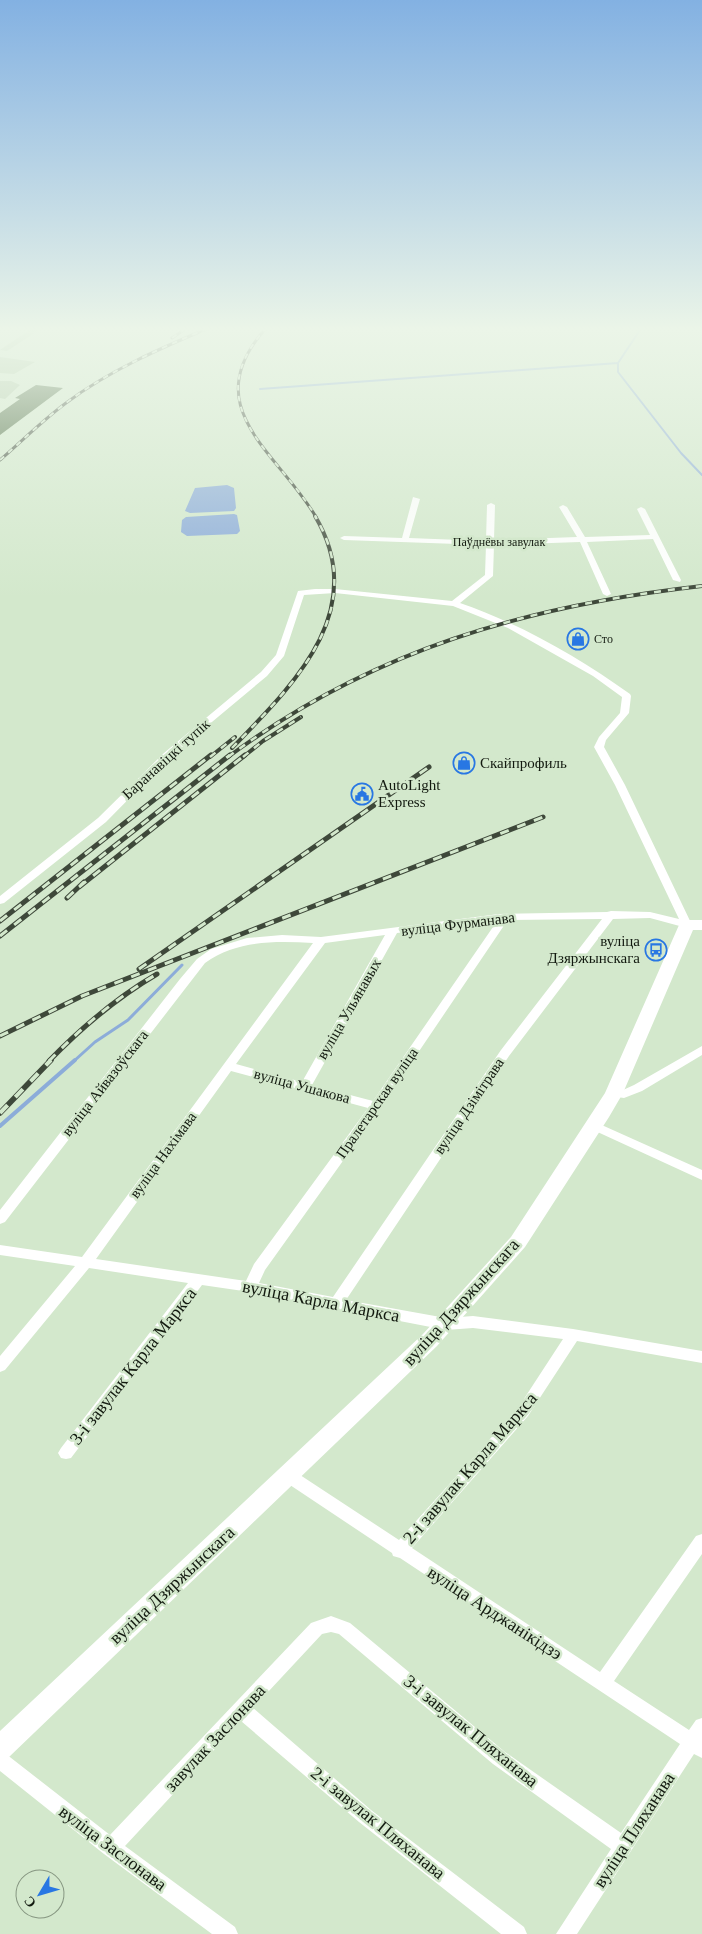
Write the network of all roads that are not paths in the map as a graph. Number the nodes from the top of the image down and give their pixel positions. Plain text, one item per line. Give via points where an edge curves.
1 (416, 499) dead end
2 (491, 505) dead end
3 (564, 507) dead end
4 (641, 509) dead end
5 (654, 537) junction
6 (344, 538) dead end
7 (405, 540) junction
8 (583, 541) junction
9 (488, 544) junction
10 (677, 580) dead end
11 (607, 594) dead end
12 (454, 604) junction
13 (0, 901) edge
14 (612, 914) junction
15 (499, 917) junction
16 (694, 925) edge
17 (393, 931) junction
18 (321, 940) junction
19 (214, 951) joint
20 (702, 1050) edge
21 (228, 1066) junction
22 (305, 1087) junction
23 (614, 1094) junction
24 (376, 1106) junction
25 (595, 1126) junction
26 (702, 1175) edge
27 (0, 1219) edge
28 (0, 1250) edge
29 (86, 1262) junction
30 (199, 1279) junction
31 (250, 1287) junction
32 (336, 1304) junction
33 (446, 1324) junction
34 (573, 1336) junction
35 (702, 1357) edge
36 (0, 1366) edge
37 (66, 1453) dead end
38 (289, 1476) junction
39 (702, 1541) edge
40 (400, 1551) junction
41 (317, 1628) joint
42 (602, 1684) junction
43 (242, 1710) junction
44 (702, 1726) edge
45 (697, 1745) edge
46 (0, 1748) edge
47 (0, 1760) edge
48 (623, 1846) junction
49 (111, 1847) junction
50 (228, 1934) edge
51 (517, 1934) edge
52 (566, 1934) edge

1 - 7 street
2 - 9 street
3 - 8 street
4 - 5 street
5 - 8 street, Паўднёвы завулак
5 - 10 street
6 - 7 street, Паўднёвы завулак
7 - 9 street, Паўднёвы завулак
8 - 9 street, Паўднёвы завулак
8 - 11 street
9 - 12 street via 489,576
12 - 13 street, Баранавіцкі тупік via 335,591 302,594 280,656 264,674 167,755 102,820
12 - 16 street via 511,626 596,674 627,696 624,713 599,747
14 - 15 street, вуліца Фурманава
14 - 16 street, вуліца Фурманава via 650,915
14 - 32 street, вуліца Дзімітрава via 505,1053
15 - 17 street, вуліца Фурманава
15 - 24 street, Пралетарская вуліца via 498,927
16 - 23 street, вуліца Дзяржынскага
17 - 18 street, вуліца Фурманава
17 - 22 street, вуліца Ульянавых
18 - 19 street, вуліца Фурманава via 282,938 247,941
18 - 21 street, вуліца Нахімава
19 - 27 street, вуліца Айвазоўскага via 184,982
20 - 23 street via 638,1088
21 - 22 street, вуліца Ушакова
21 - 29 street, вуліца Нахімава
22 - 24 street, вуліца Ушакова
23 - 25 street, вуліца Дзяржынскага
24 - 31 street, Пралетарская вуліца via 259,1268
25 - 26 street
25 - 33 street, вуліца Дзяржынскага via 518,1242
28 - 29 street, вуліца Карла Маркса
29 - 30 street, вуліца Карла Маркса
29 - 36 street, вуліца Нахімава
30 - 31 street, вуліца Карла Маркса
30 - 37 street, 3-і завулак Карла Маркса
31 - 32 street, вуліца Карла Маркса
32 - 33 street, вуліца Карла Маркса
33 - 34 street, вуліца Карла Маркса via 473,1322
33 - 38 street, вуліца Дзяржынскага
34 - 35 street, вуліца Карла Маркса
34 - 40 street, 2-і завулак Карла Маркса via 523,1412
38 - 40 street, вуліца Арджанікідзэ
38 - 46 street, вуліца Дзяржынскага
39 - 42 street
40 - 42 street, вуліца Арджанікідзэ
41 - 43 street, завулак Заслонава
41 - 48 street, 3-і завулак Пляханава via 331,1624 344,1628 499,1758
42 - 45 street, вуліца Арджанікідзэ
43 - 49 street, завулак Заслонава
43 - 51 street, 2-і завулак Пляханава via 366,1816
44 - 45 street, вуліца Пляханава
45 - 48 street, вуліца Пляханава
47 - 49 street, вуліца Заслонава
48 - 52 street, вуліца Пляханава
49 - 50 street, вуліца Заслонава

